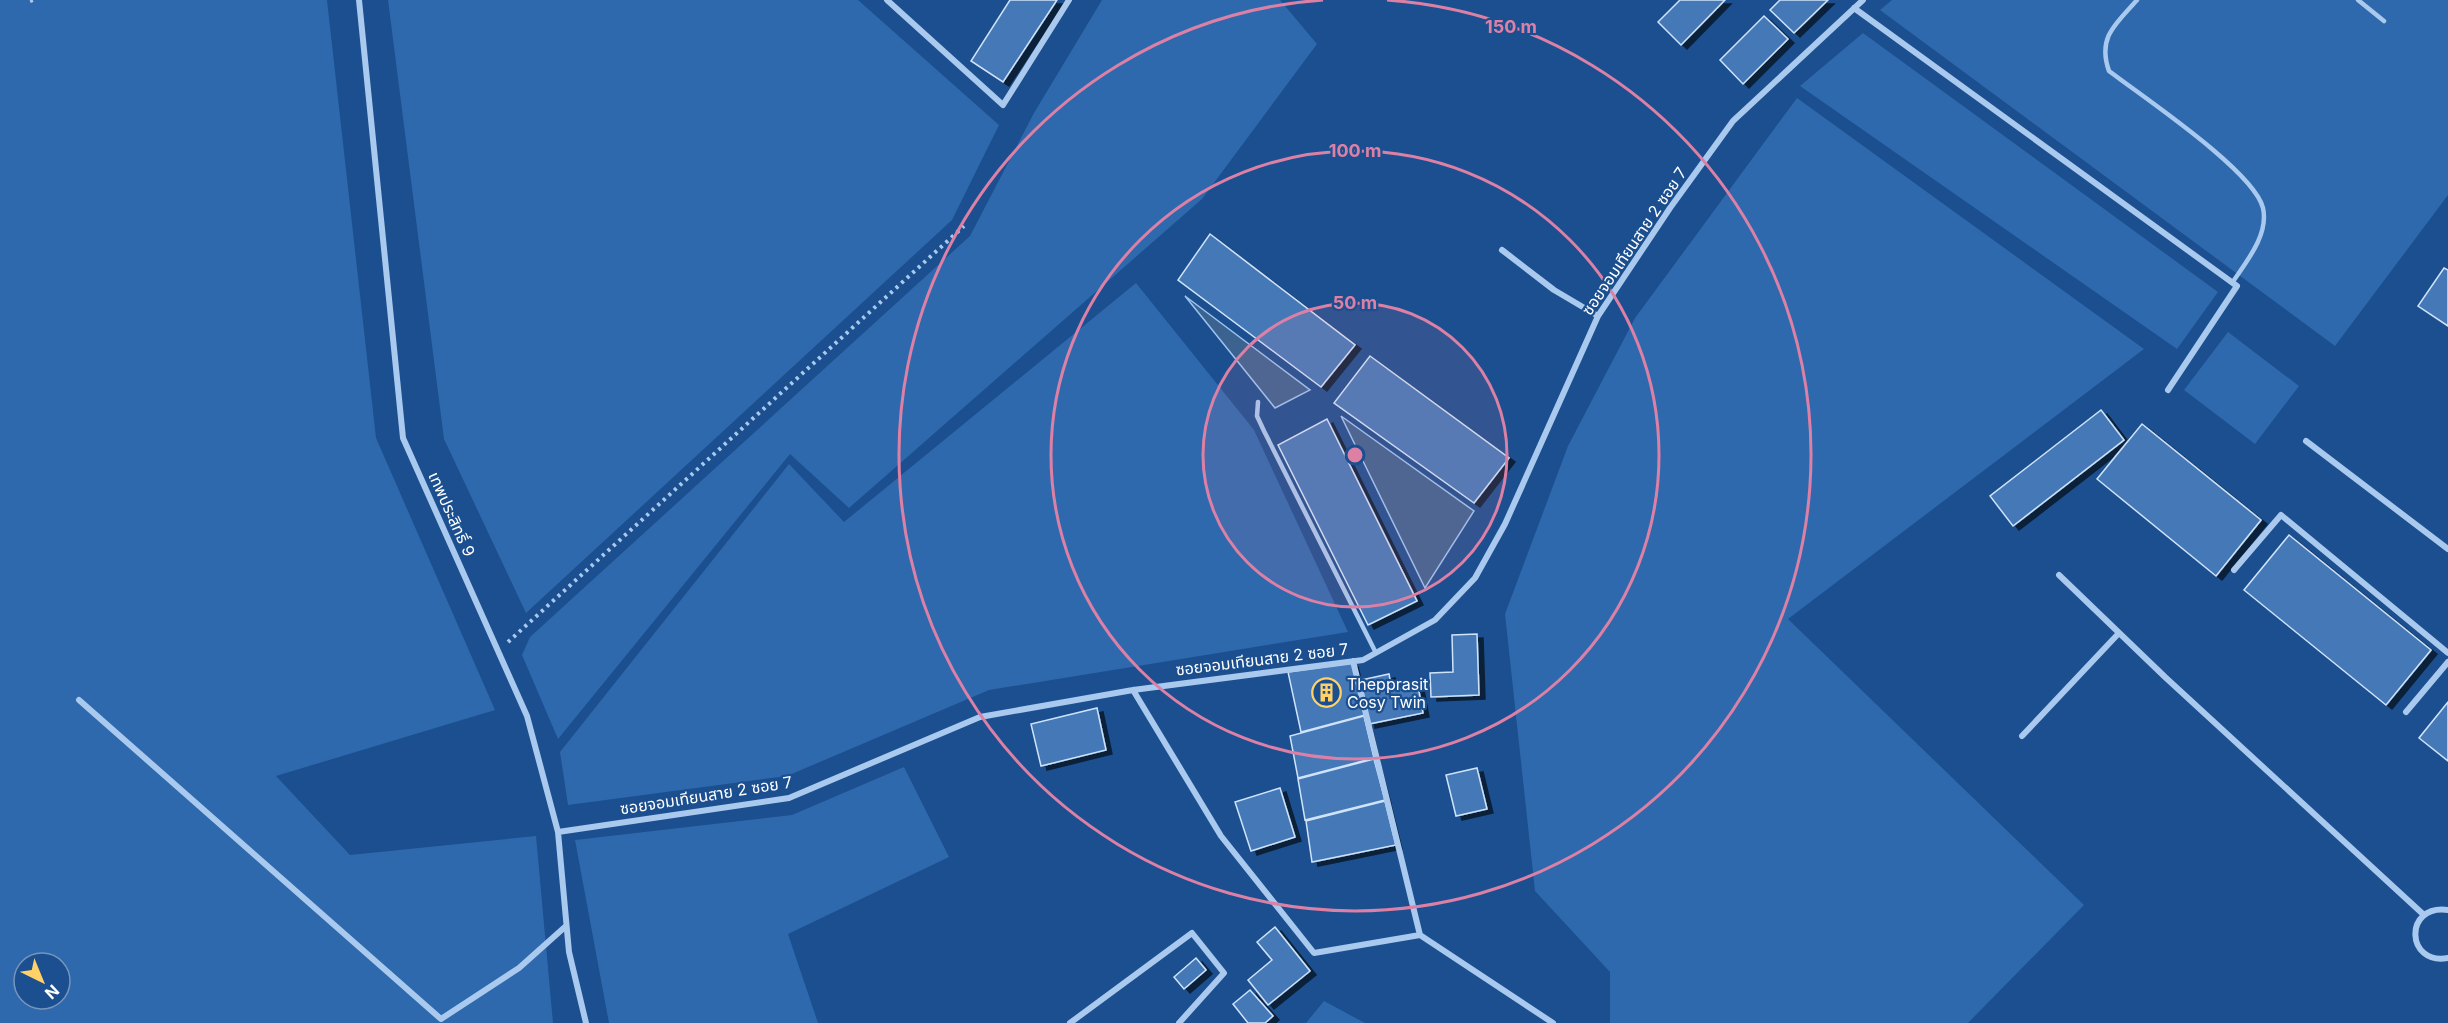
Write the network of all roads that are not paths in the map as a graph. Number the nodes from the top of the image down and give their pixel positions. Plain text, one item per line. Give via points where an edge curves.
1 (358, 0) edge
2 (887, 0) edge
3 (1070, 0) edge
4 (1863, 0) edge
5 (2137, 0) edge
6 (2358, 0) edge
7 (1854, 8) junction
8 (2384, 21) dead end
9 (1503, 250) dead end
10 (2232, 283) junction
11 (1598, 316) junction
12 (2169, 390) dead end
13 (1258, 402) dead end
14 (2306, 441) dead end
15 (2448, 549) edge
16 (2234, 570) dead end
17 (2059, 575) dead end
18 (2119, 633) junction
19 (2448, 652) edge
20 (1376, 653) junction
21 (1353, 661) junction
22 (2448, 662) edge
23 (1133, 690) junction
24 (79, 700) dead end
25 (2406, 712) dead end
26 (2022, 736) dead end
27 (558, 832) junction
28 (2448, 909) edge
29 (2424, 915) junction
30 (566, 926) junction
31 (1420, 935) junction
32 (2448, 958) edge
33 (586, 1023) edge
34 (1070, 1023) edge
35 (1179, 1023) edge
36 (1552, 1023) edge

1 - 27 street, เทพประสิทธิ์ 9 via 403,438 527,716
2 - 3 street via 1003,105
4 - 7 street, ซอยจอมเทียนสาย 2 ซอย 7
5 - 10 lane via 2106,41 2103,51 2109,71 2233,165 2263,210 2255,249
6 - 8 lane
7 - 10 street
7 - 11 street, ซอยจอมเทียนสาย 2 ซอย 7 via 1733,121
9 - 11 street via 1554,290
10 - 12 street via 2237,286
11 - 20 street, ซอยจอมเทียนสาย 2 ซอย 7 via 1505,524 1475,578 1435,620
13 - 20 lane via 1257,416 1264,431
14 - 15 street
16 - 19 street via 2281,515
17 - 18 street
18 - 26 street
18 - 29 street
20 - 21 street, ซอยจอมเทียนสาย 2 ซอย 7
21 - 23 street, ซอยจอมเทียนสาย 2 ซอย 7
21 - 31 street
22 - 25 street
23 - 27 street, ซอยจอมเทียนสาย 2 ซอย 7 via 980,717 789,798
23 - 31 street via 1221,836 1314,953
24 - 30 street via 441,1019 519,968
27 - 30 street, เทพประสิทธิ์ 9
28 - 29 street via 2431,910
29 - 32 street via 2416,929 2418,946 2430,957
30 - 33 street, เทพประสิทธิ์ 9
31 - 36 street
34 - 35 street via 1192,933 1224,973

